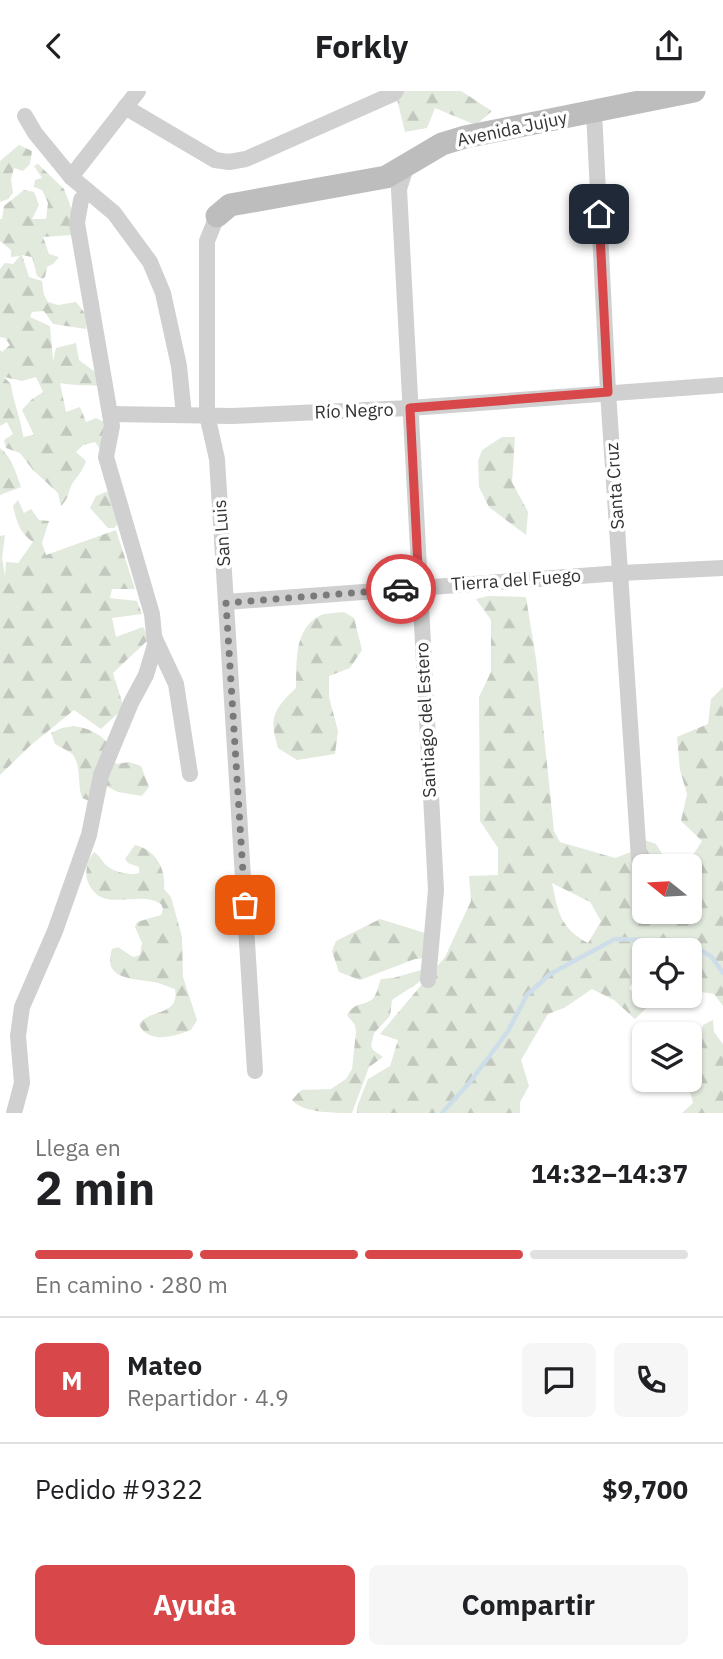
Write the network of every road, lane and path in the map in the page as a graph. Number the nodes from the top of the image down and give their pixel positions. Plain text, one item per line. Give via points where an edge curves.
1 (138, 91) edge
2 (396, 91) edge
3 (694, 91) edge
4 (629, 97) edge
5 (125, 107) junction
6 (594, 111) junction
7 (25, 116) dead end
8 (406, 167) junction
9 (71, 177) junction
10 (88, 191) junction
11 (217, 216) joint
12 (723, 385) edge
13 (608, 392) junction
14 (410, 408) junction
15 (110, 414) junction
16 (184, 415) junction
17 (207, 415) junction
18 (723, 568) edge
19 (621, 573) junction
20 (419, 587) junction
21 (226, 603) junction
22 (155, 639) junction
23 (190, 773) dead end
24 (639, 854) edge
25 (428, 980) dead end
26 (255, 1071) dead end
27 (14, 1113) edge

1 - 5 street
2 - 5 street via 246,159 229,162 215,160
3 - 4 street, Avenida Jujuy
4 - 6 street, Avenida Jujuy
5 - 9 street
6 - 8 street, Avenida Jujuy via 465,137 442,144
6 - 13 street, Santa Cruz
7 - 9 street
8 - 11 street, Avenida Jujuy via 372,181 230,205
8 - 14 street, Santiago del Estero via 399,189
9 - 10 street
10 - 15 street via 81,200 77,223
10 - 16 street via 114,213 150,262 163,293 177,353
11 - 17 street, San Luis via 207,241
12 - 13 street, Río Negro
13 - 14 street, Río Negro
13 - 19 street, Santa Cruz
14 - 17 street, Río Negro
14 - 20 street, Santiago del Estero
15 - 16 street, Río Negro
15 - 22 street via 106,457 152,614
16 - 17 street, Río Negro
17 - 21 street, San Luis via 217,460
18 - 19 street, Tierra del Fuego
19 - 20 street, Tierra del Fuego
19 - 24 street, Santa Cruz
20 - 21 street, Tierra del Fuego
20 - 25 street, Santiago del Estero via 436,890
21 - 26 street, San Luis
22 - 23 street via 176,684
22 - 27 street via 146,675 101,775 89,835 68,895 22,1007 18,1036 22,1083

